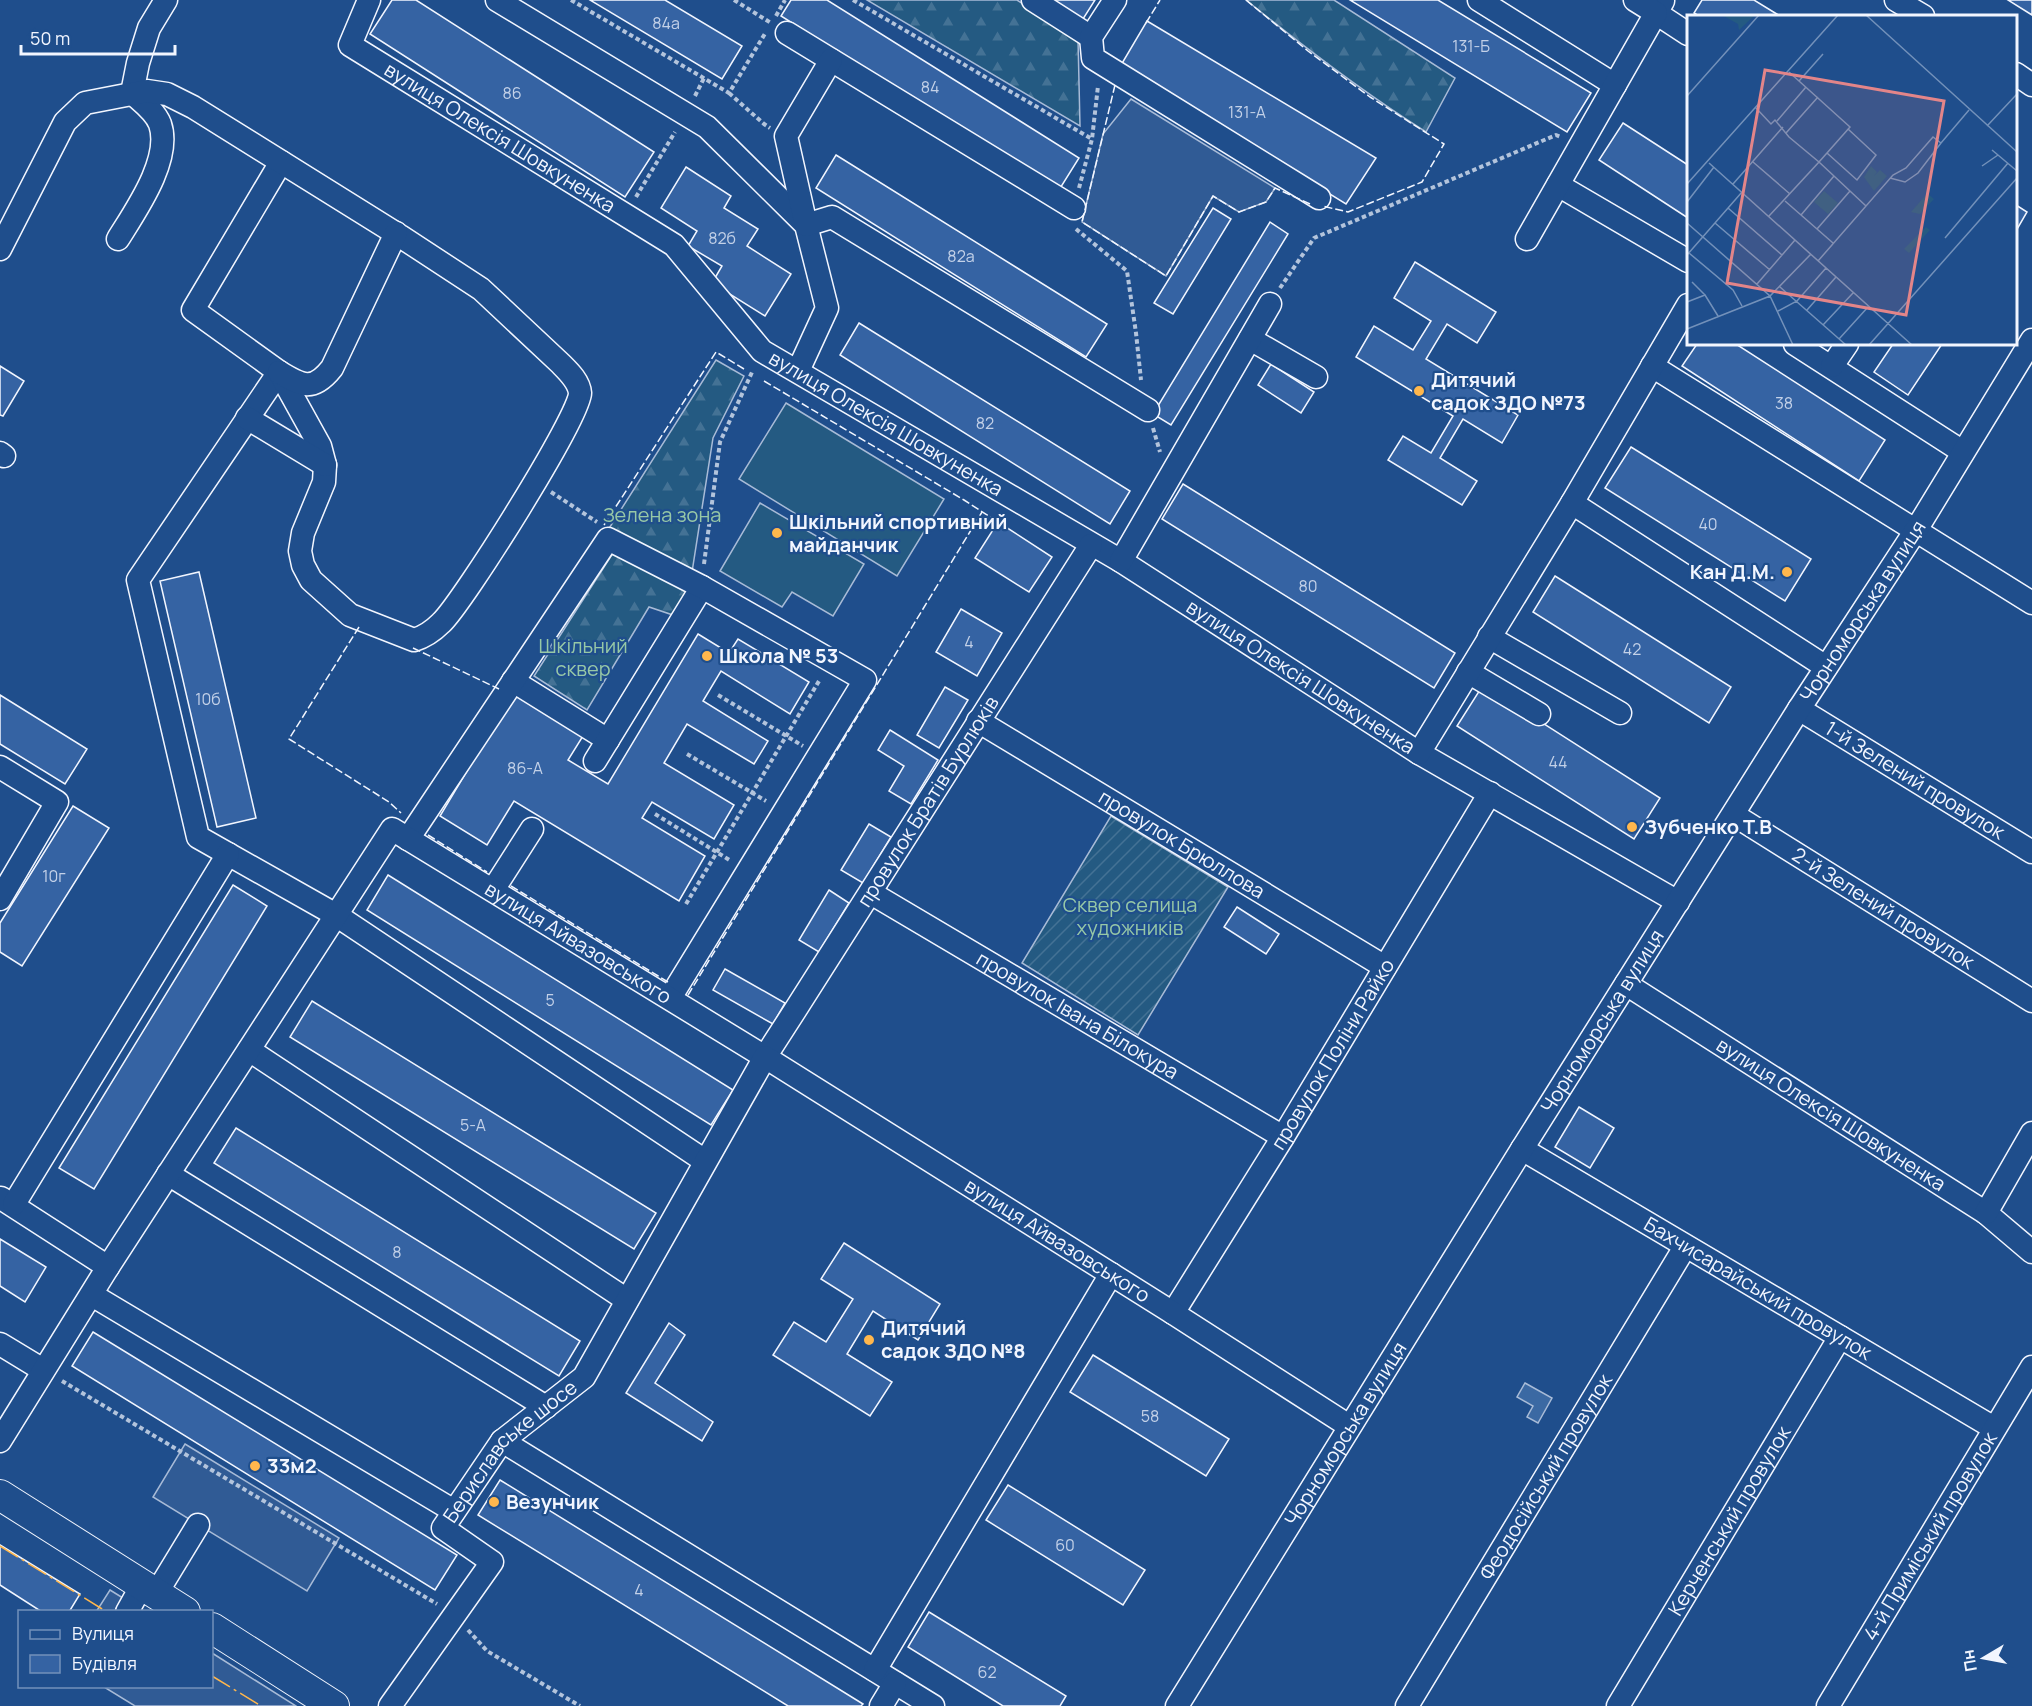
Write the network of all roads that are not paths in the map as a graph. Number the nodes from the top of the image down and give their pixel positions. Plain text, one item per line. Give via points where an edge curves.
1 (166, 0) edge
2 (369, 0) edge
3 (497, 0) edge
4 (1033, 0) edge
5 (1115, 0) edge
6 (1479, 0) edge
7 (1635, 0) edge
8 (1896, 0) edge
9 (1660, 7) edge
10 (1921, 15) edge
11 (1687, 32) edge
12 (786, 33) dead end
13 (1092, 37) junction
14 (831, 60) junction
15 (1615, 85) junction
16 (132, 93) junction
17 (281, 162) junction
18 (1558, 185) junction
19 (1319, 198) dead end
20 (1074, 208) road end
21 (806, 225) junction
22 (396, 233) junction
23 (118, 239) dead end
24 (1527, 239) dead end
25 (0, 249) edge
26 (1687, 260) edge
27 (1270, 304) road end
28 (1687, 308) edge
29 (1250, 339) junction
30 (2032, 340) edge
31 (1797, 345) edge
32 (1846, 345) edge
33 (1652, 366) junction
34 (1833, 366) junction
35 (2024, 371) edge
36 (279, 372) junction
37 (798, 372) junction
38 (1316, 376) dead end
39 (317, 383) junction
40 (1148, 411) road end
41 (301, 412) junction
42 (248, 418) junction
43 (1963, 452) junction
44 (325, 465) junction
45 (1572, 503) junction
46 (1916, 530) junction
47 (1092, 545) junction
48 (1121, 561) junction
49 (702, 587) junction
50 (2032, 603) edge
51 (1489, 637) junction
52 (1826, 667) junction
53 (1468, 672) junction
54 (513, 681) junction
55 (1799, 709) junction
56 (1620, 713) dead end
57 (1539, 714) dead end
58 (978, 721) junction
59 (608, 740) junction
60 (1419, 753) junction
61 (595, 761) dead end
62 (0, 767) edge
63 (1490, 793) junction
64 (1734, 815) junction
65 (532, 828) dead end
66 (400, 834) junction
67 (2032, 852) edge
68 (228, 854) junction
69 (493, 891) junction
70 (871, 893) junction
71 (0, 899) edge
72 (1678, 902) junction
73 (336, 915) junction
74 (1385, 967) junction
75 (1626, 984) junction
76 (670, 998) junction
77 (2032, 1001) edge
78 (249, 1050) junction
79 (765, 1057) junction
80 (2032, 1133) edge
81 (1283, 1137) junction
82 (1522, 1149) junction
83 (705, 1161) junction
84 (168, 1174) junction
85 (7, 1201) edge
86 (1986, 1213) junction
87 (1685, 1247) junction
88 (2032, 1252) edge
89 (108, 1267) junction
90 (1111, 1274) junction
91 (92, 1295) junction
92 (627, 1300) junction
93 (1173, 1313) junction
94 (1840, 1337) junction
95 (0, 1344) edge
96 (2032, 1366) edge
97 (43, 1370) junction
98 (546, 1407) junction
99 (1349, 1426) junction
100 (1994, 1428) junction
101 (0, 1441) edge
102 (502, 1441) junction
103 (0, 1495) edge
104 (454, 1511) junction
105 (198, 1525) dead end
106 (149, 1589) junction
107 (128, 1610) edge
108 (183, 1610) edge
109 (213, 1629) edge
110 (875, 1670) junction
111 (895, 1683) junction
112 (334, 1706) edge
113 (390, 1706) edge
114 (881, 1706) edge
115 (933, 1706) edge
116 (1177, 1706) edge
117 (1407, 1706) edge
118 (1618, 1706) edge
119 (1828, 1706) edge

1 - 16 street via 149,28
2 - 37 street, вулиця Олексія Шовкуненка via 350,45 674,245 762,351
3 - 21 street via 707,127
4 - 13 street
5 - 13 street
6 - 15 street
7 - 9 street
8 - 10 street
9 - 11 street
9 - 15 street
12 - 14 street
13 - 19 street via 1093,58 1146,100
14 - 20 street
14 - 21 street via 786,136
15 - 18 street
16 - 17 street via 167,94
16 - 23 street via 153,112 162,141 145,195
16 - 25 street via 85,103 65,122
17 - 22 street
17 - 36 street via 193,310
18 - 24 street
18 - 26 street
21 - 37 street via 827,308
21 - 40 street via 832,217
22 - 39 street via 332,368
22 - 44 street via 481,290 560,363 577,384 579,400 535,482 457,603 442,623 414,640 350,615 311,580 303,565 303,533 324,482
27 - 29 street
28 - 33 street
29 - 38 street
29 - 48 street
30 - 35 street, Чорноморська вулиця
31 - 34 street
32 - 34 street
33 - 45 street
33 - 46 street
34 - 43 street
35 - 43 street, Чорноморська вулиця
36 - 39 street via 299,384
36 - 41 street
36 - 42 street
37 - 47 street, вулиця Олексія Шовкуненка
39 - 41 street
41 - 44 street via 320,446
42 - 44 street
42 - 68 street via 138,580 198,837
43 - 46 street, Чорноморська вулиця
45 - 51 street
45 - 52 street
46 - 50 street
46 - 52 street, Чорноморська вулиця
47 - 48 street, вулиця Олексія Шовкуненка
47 - 58 street, провулок Братів Бурлюків
48 - 60 street, вулиця Олексія Шовкуненка
49 - 54 street via 608,539
49 - 59 street
49 - 76 street via 865,680
51 - 53 street
51 - 56 street
52 - 55 street, Чорноморська вулиця
53 - 57 street
53 - 60 street
54 - 59 street
54 - 66 street
55 - 64 street, Чорноморська вулиця
55 - 67 street, 1-й Зелений провулок
58 - 70 street, провулок Братів Бурлюків
58 - 74 street, провулок Брюллова
59 - 61 street
60 - 63 street, вулиця Олексія Шовкуненка
62 - 71 street via 57,802
63 - 72 street, вулиця Олексія Шовкуненка
63 - 74 street, провулок Поліни Райко
64 - 72 street, Чорноморська вулиця
64 - 77 street, 2-й Зелений провулок
65 - 69 street
66 - 69 street, вулиця Айвазовського
66 - 73 street
68 - 73 street
68 - 85 street
69 - 76 street, вулиця Айвазовського
70 - 79 street, провулок Братів Бурлюків
70 - 81 street, провулок Івана Білокура
72 - 75 street, Чорноморська вулиця
73 - 78 street
73 - 83 street
74 - 81 street, провулок Поліни Райко
75 - 82 street, Чорноморська вулиця
75 - 86 street, вулиця Олексія Шовкуненка
76 - 79 street, вулиця Айвазовського
78 - 84 street
78 - 92 street
79 - 83 street
79 - 90 street, вулиця Айвазовського
80 - 86 street
81 - 93 street, провулок Поліни Райко
82 - 87 street, Бахчисарайський провулок
82 - 99 street, Чорноморська вулиця
83 - 92 street
84 - 89 street
84 - 98 street
85 - 89 street
86 - 88 street, вулиця Олексія Шовкуненка
87 - 94 street, Бахчисарайський провулок
87 - 117 street, Феодосійський провулок
89 - 91 street
90 - 93 street, вулиця Айвазовського
90 - 110 street
91 - 97 street
91 - 104 street
92 - 98 street, Бериславське шосе via 584,1377
93 - 99 street, вулиця Айвазовського
94 - 100 street, Бахчисарайський провулок
94 - 118 street, Керченський провулок
95 - 97 street
96 - 100 street, 4-й Приміський провулок
97 - 101 street
98 - 102 street, Бериславське шосе
99 - 116 street, Чорноморська вулиця
100 - 119 street, 4-й Приміський провулок
102 - 104 street, Бериславське шосе
102 - 110 street
103 - 106 main road
104 - 113 street, Бериславське шосе via 443,1528 492,1562
105 - 106 street
106 - 107 street
106 - 108 main road
109 - 112 main road
110 - 111 street
111 - 114 street
111 - 115 street

